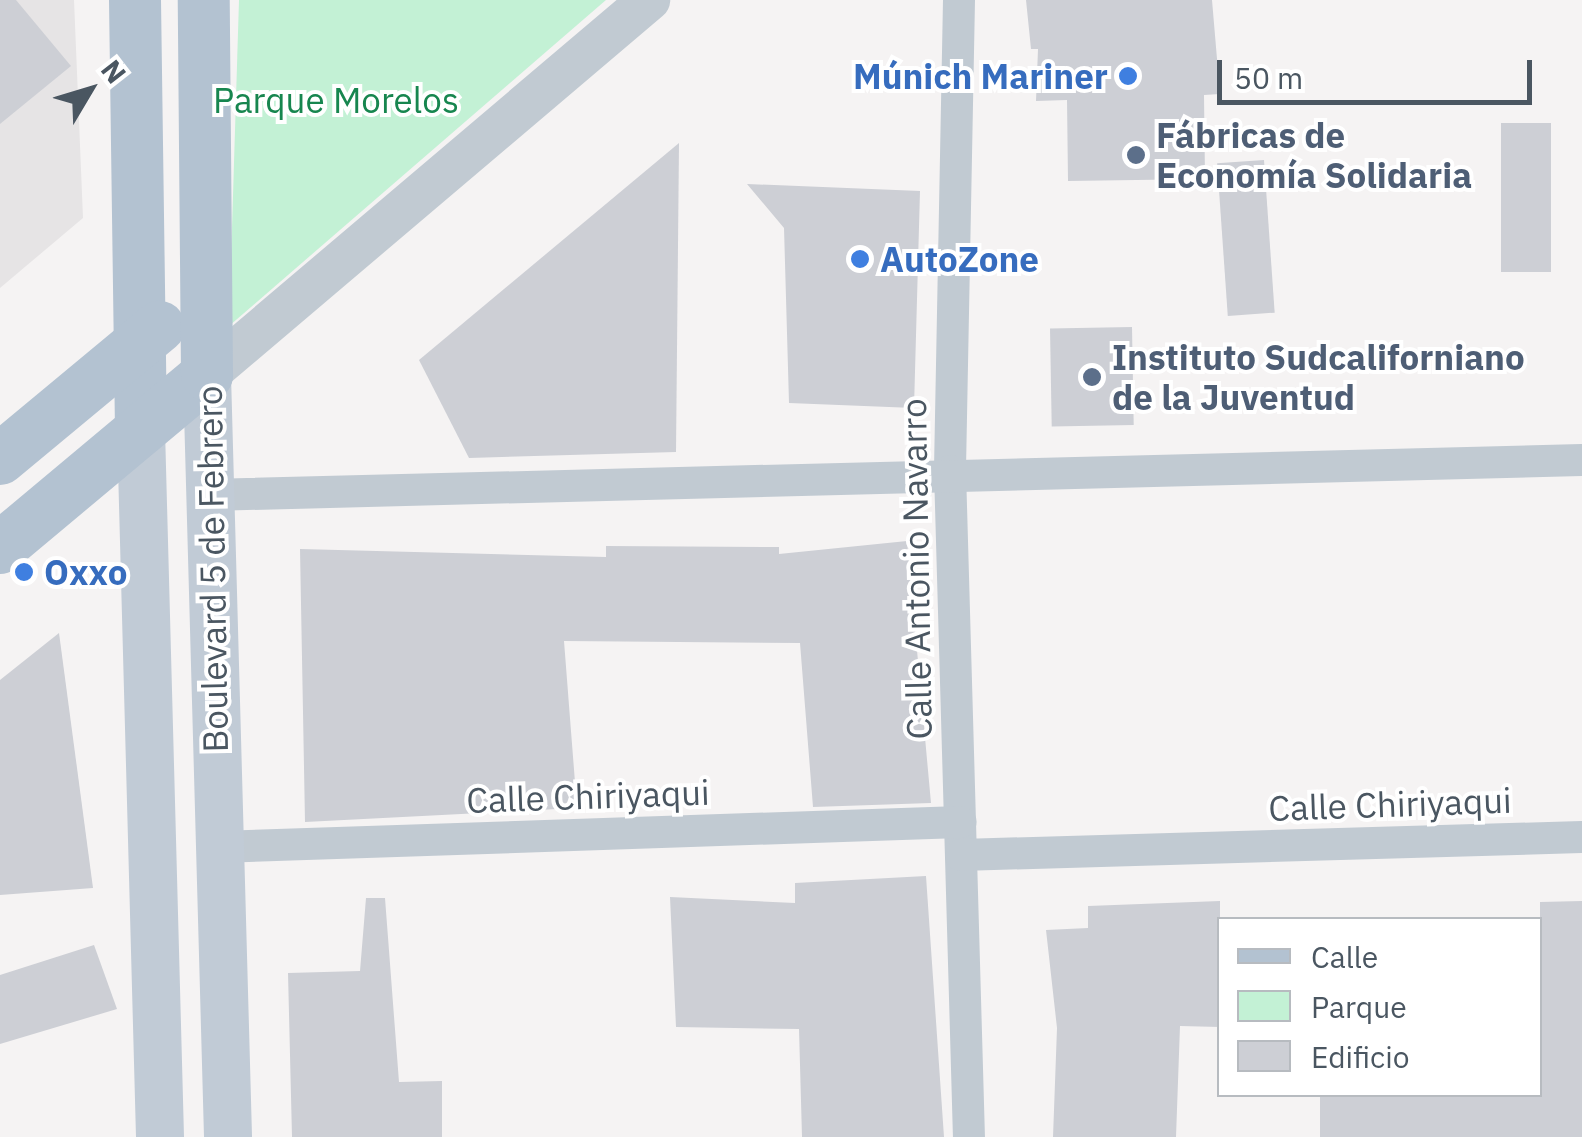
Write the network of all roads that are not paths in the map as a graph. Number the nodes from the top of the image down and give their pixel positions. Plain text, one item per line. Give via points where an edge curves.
1 (134, 0) edge
2 (204, 0) edge
3 (649, 0) edge
4 (959, 0) edge
5 (211, 284) junction
6 (142, 341) junction
7 (207, 374) junction
8 (141, 430) junction
9 (0, 459) edge
10 (1582, 460) edge
11 (950, 472) junction
12 (210, 495) junction
13 (0, 548) edge
14 (1582, 837) edge
15 (961, 838) junction
16 (218, 847) junction
17 (160, 1137) edge
18 (228, 1137) edge
19 (969, 1137) edge

1 - 6 main road, Boulevard 5 de Febrero
2 - 5 main road, Boulevard 5 de Febrero
3 - 7 street
4 - 11 street, Calle Antonio Navarro
5 - 6 main road
5 - 7 main road, Boulevard 5 de Febrero
6 - 8 main road, Boulevard 5 de Febrero
6 - 9 main road
7 - 8 main road
7 - 12 main road, Boulevard 5 de Febrero
8 - 13 main road
8 - 17 main road, Boulevard 5 de Febrero
10 - 11 street
11 - 12 street
11 - 15 street, Calle Antonio Navarro
12 - 16 main road, Boulevard 5 de Febrero
14 - 15 street, Calle Chiriyaqui
15 - 16 street, Calle Chiriyaqui
15 - 19 street, Calle Antonio Navarro
16 - 18 main road, Boulevard 5 de Febrero

